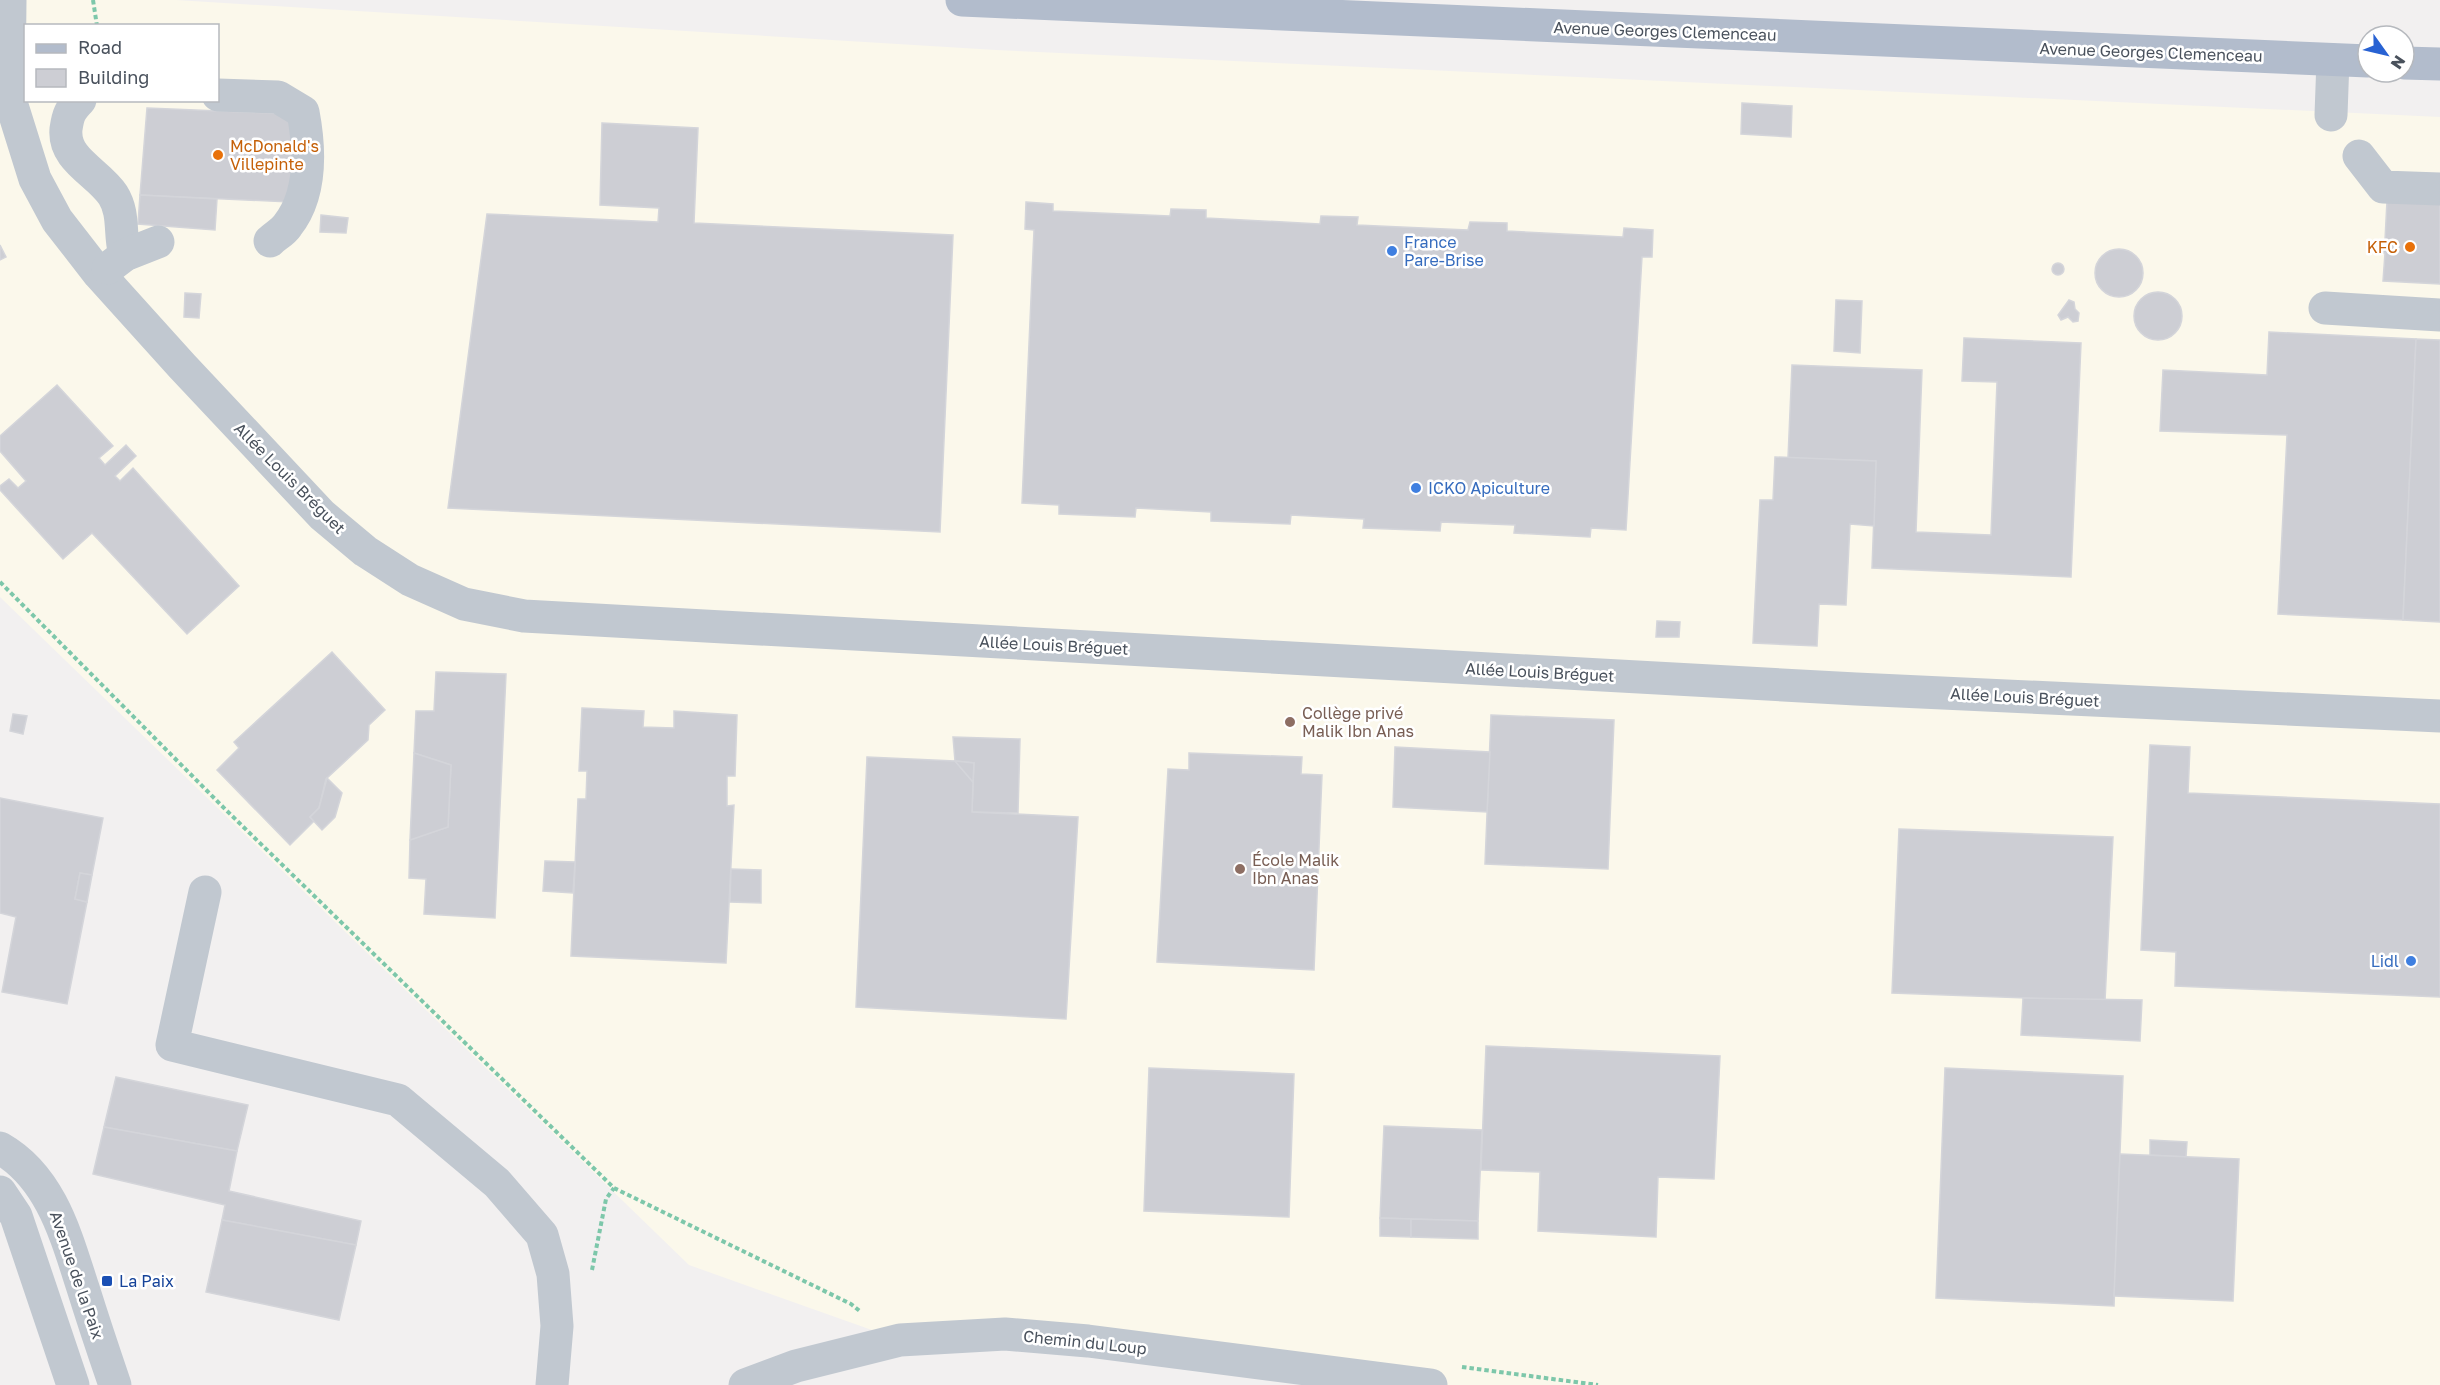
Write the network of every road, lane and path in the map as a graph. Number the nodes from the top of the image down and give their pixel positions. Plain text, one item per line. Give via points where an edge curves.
1 (10, 0) edge
2 (93, 0) edge
3 (962, 0) edge
4 (97, 24) edge
5 (2333, 60) junction
6 (2356, 61) edge
7 (2416, 63) edge
8 (2440, 64) edge
9 (219, 95) edge
10 (78, 102) edge
11 (2331, 115) dead end
12 (2358, 156) dead end
13 (2440, 189) edge
14 (270, 241) dead end
15 (158, 242) dead end
16 (125, 255) junction
17 (99, 274) junction
18 (2325, 308) dead end
19 (2440, 315) edge
20 (0, 582) edge
21 (2440, 716) edge
22 (205, 892) dead end
23 (0, 1148) edge
24 (0, 1192) edge
25 (900, 1340) junction
26 (73, 1385) edge
27 (115, 1385) edge
28 (552, 1385) edge
29 (745, 1385) edge
30 (1431, 1385) edge

1 - 17 street, Allée Louis Bréguet via 9,96 35,178 57,220
2 - 4 path
3 - 5 main road, Avenue Georges Clemenceau
5 - 6 main road, Avenue Georges Clemenceau
5 - 11 street
7 - 8 main road
9 - 14 street via 278,97 303,112 308,142 303,199 287,226
10 - 16 street via 68,113 66,137 71,153 112,195 120,211
12 - 13 street via 2383,187
15 - 16 street
16 - 17 street
17 - 21 street, Allée Louis Bréguet via 322,515 365,551 410,580 464,604 524,616 1832,688
18 - 19 street
20 - 25 path via 218,802 614,1188 851,1304
22 - 28 street via 172,1045 398,1101 497,1183 542,1235 553,1274 557,1326
23 - 27 street, Avenue de la Paix via 40,1185 59,1216
24 - 26 street via 16,1216 28,1246
25 - 29 street, Chemin du Loup via 796,1366
25 - 30 street, Chemin du Loup via 1005,1334 1088,1341

